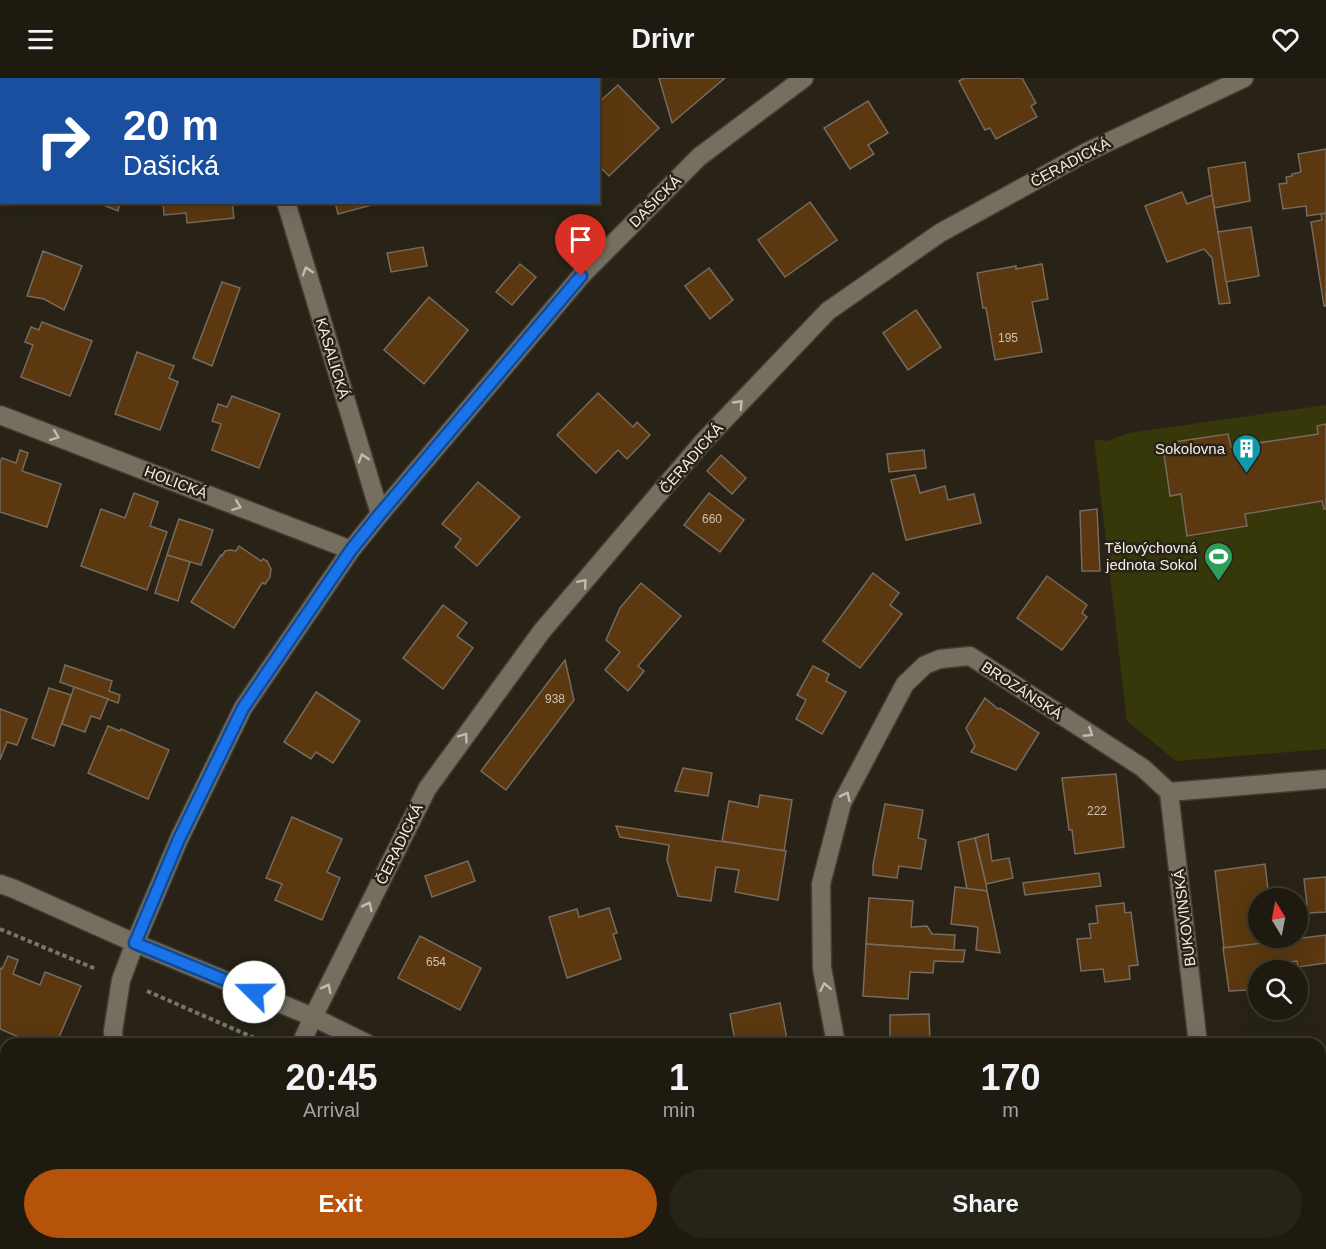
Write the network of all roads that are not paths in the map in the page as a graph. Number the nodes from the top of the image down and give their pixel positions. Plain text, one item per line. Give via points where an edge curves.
1 (804, 78) edge
2 (1244, 78) edge
3 (287, 204) edge
4 (0, 415) edge
5 (380, 514) junction
6 (351, 550) junction
7 (1326, 779) edge
8 (1169, 792) junction
9 (0, 884) edge
10 (135, 943) junction
11 (313, 1017) junction
12 (114, 1038) edge
13 (303, 1038) edge
14 (356, 1038) edge
15 (835, 1038) edge
16 (1197, 1038) edge

1 - 5 street, DAŠICKÁ via 699,157 581,276
11 -> 2 street, ČERADICKÁ via 440,770 549,622 702,443 828,311 949,228 1087,152
5 -> 3 street, KASALICKÁ
4 -> 6 street, HOLICKÁ
5 - 6 street, DAŠICKÁ
6 - 10 street, DAŠICKÁ via 243,708 179,839
7 - 8 street
15 -> 8 street, BROZÁNSKÁ via 822,968 821,884 842,803 904,684 925,665 940,658 970,656 1143,768
8 - 16 street, BUKOVINSKÁ
9 - 10 street
10 - 11 street
10 - 12 street, DAŠICKÁ via 121,980
11 - 13 street, ČERADICKÁ
11 - 14 street

